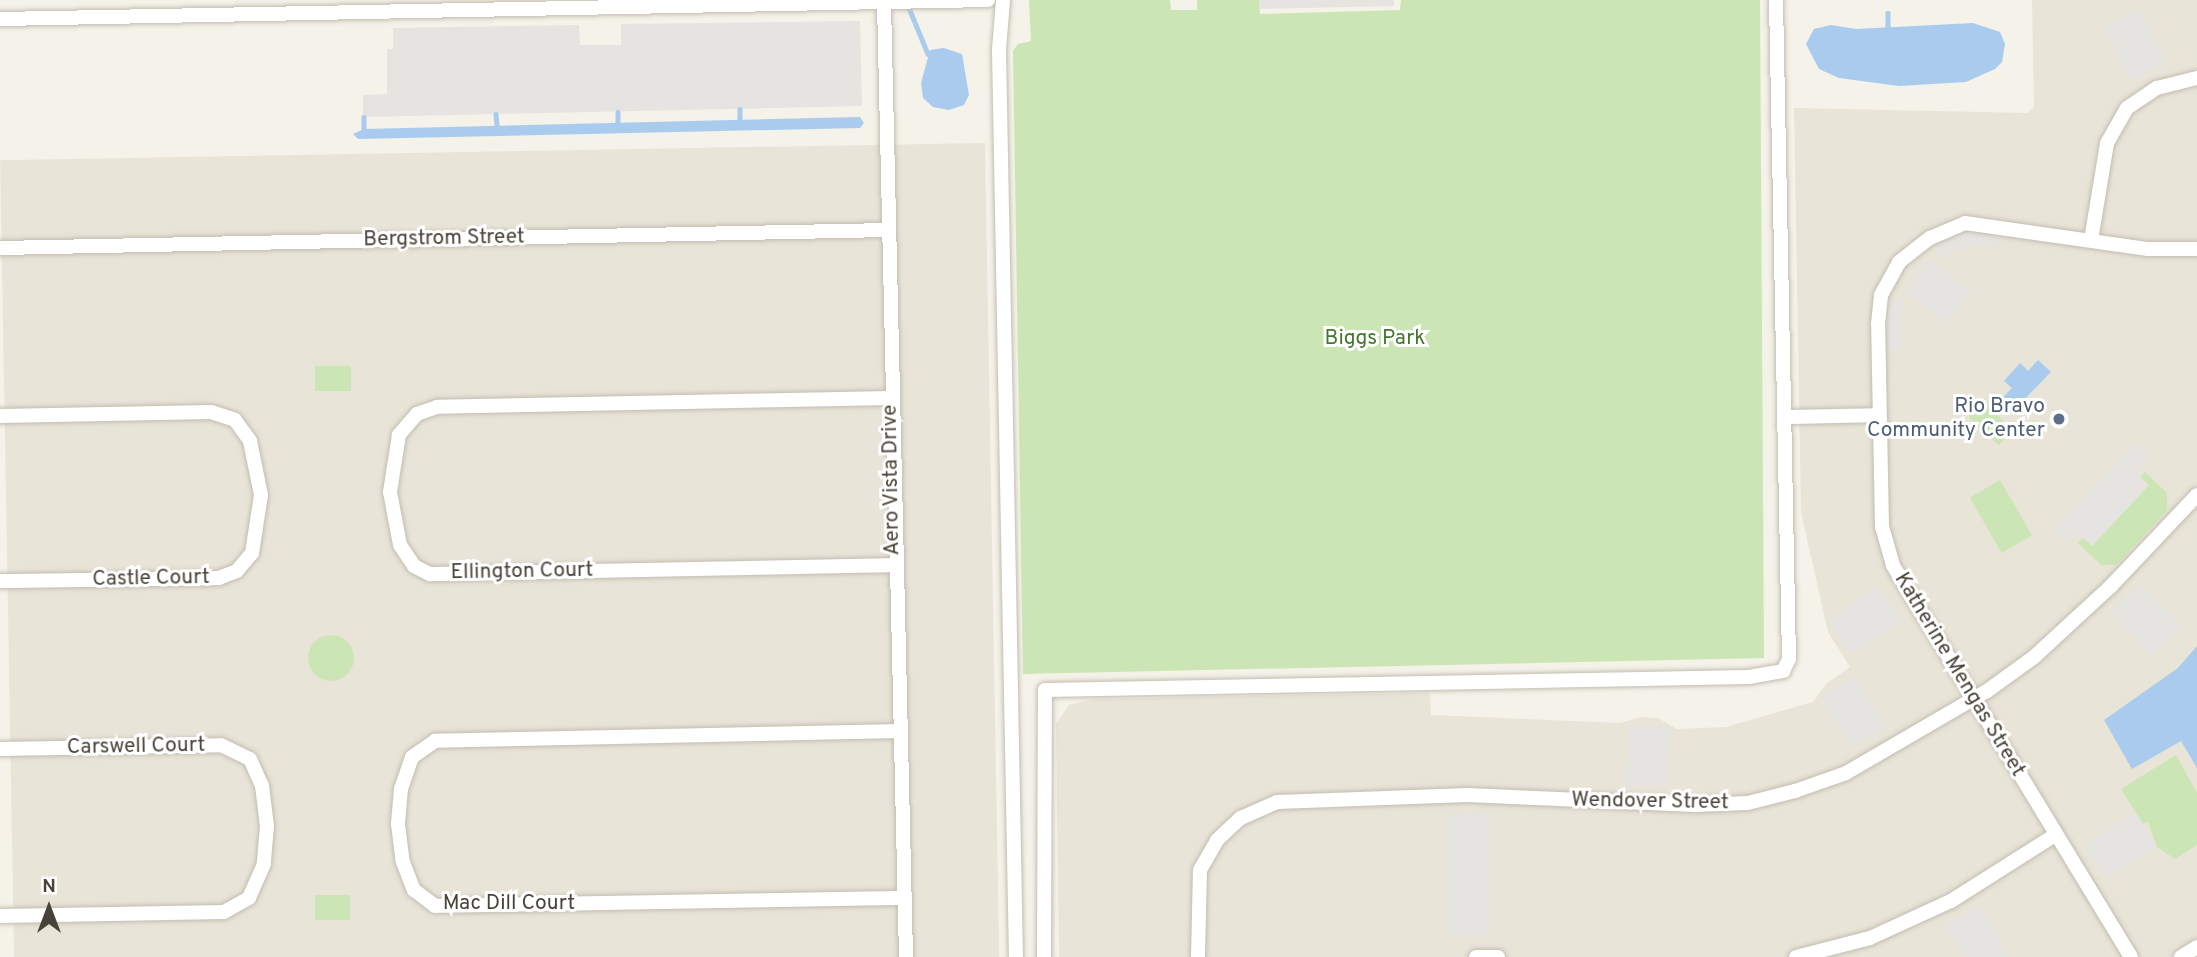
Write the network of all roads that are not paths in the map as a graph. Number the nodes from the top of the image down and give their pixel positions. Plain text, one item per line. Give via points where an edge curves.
1 (988, 0) edge
2 (1003, 0) edge
3 (1776, 0) edge
4 (884, 2) junction
5 (603, 4) edge
6 (230, 8) edge
7 (0, 19) edge
8 (2197, 78) edge
9 (888, 230) junction
10 (2091, 240) junction
11 (0, 248) edge
12 (2197, 249) edge
13 (891, 397) junction
14 (1879, 415) junction
15 (0, 416) edge
16 (1785, 417) junction
17 (2195, 501) edge
18 (894, 565) junction
19 (0, 581) edge
20 (1974, 698) junction
21 (900, 731) junction
22 (0, 749) edge
23 (2055, 835) junction
24 (904, 898) junction
25 (0, 916) edge
26 (2197, 947) edge
27 (906, 957) edge
28 (1016, 957) edge
29 (1044, 957) edge
30 (1198, 957) edge
31 (1476, 957) edge
32 (1498, 957) edge
33 (1796, 957) edge
34 (2131, 957) edge
35 (2181, 957) edge

1 - 4 street
2 - 28 street via 999,50
3 - 16 street
4 - 5 street
4 - 9 street, Aero Vista Drive
5 - 6 street
6 - 7 street
8 - 10 street via 2157,88 2127,108 2107,143
9 - 11 street, Bergstrom Street
9 - 13 street, Aero Vista Drive
10 - 12 street, Katherine Mengas Street via 2148,249
10 - 14 street, Katherine Mengas Street via 1965,223 1910,250 1881,295
13 - 18 street, Aero Vista Drive
13 - 18 street, Ellington Court via 437,407 417,414 399,435 390,492 400,545 414,566 430,574
14 - 16 street
14 - 20 street, Katherine Mengas Street via 1882,527 1893,565
15 - 19 street, Castle Court via 211,412 235,420 250,441 261,495 252,553 237,570 219,578
16 - 29 street via 1789,659 1777,675 1045,691
17 - 20 street, Wendover Street via 2068,628
18 - 21 street, Aero Vista Drive
20 - 23 street, Katherine Mengas Street
20 - 30 street, Wendover Street via 1846,773 1748,803 1644,804 1467,795 1278,802 1241,818 1217,840 1200,870
21 - 24 street, Aero Vista Drive
21 - 24 street, Mac Dill Court via 435,741 412,757 401,789 398,824 403,862 414,890 435,906
22 - 25 street, Carswell Court via 221,745 250,759 262,786 267,826 264,863 249,898 224,912
23 - 33 street via 1951,901 1870,938
23 - 34 street, Katherine Mengas Street
24 - 27 street, Aero Vista Drive
26 - 35 street
31 - 32 street

